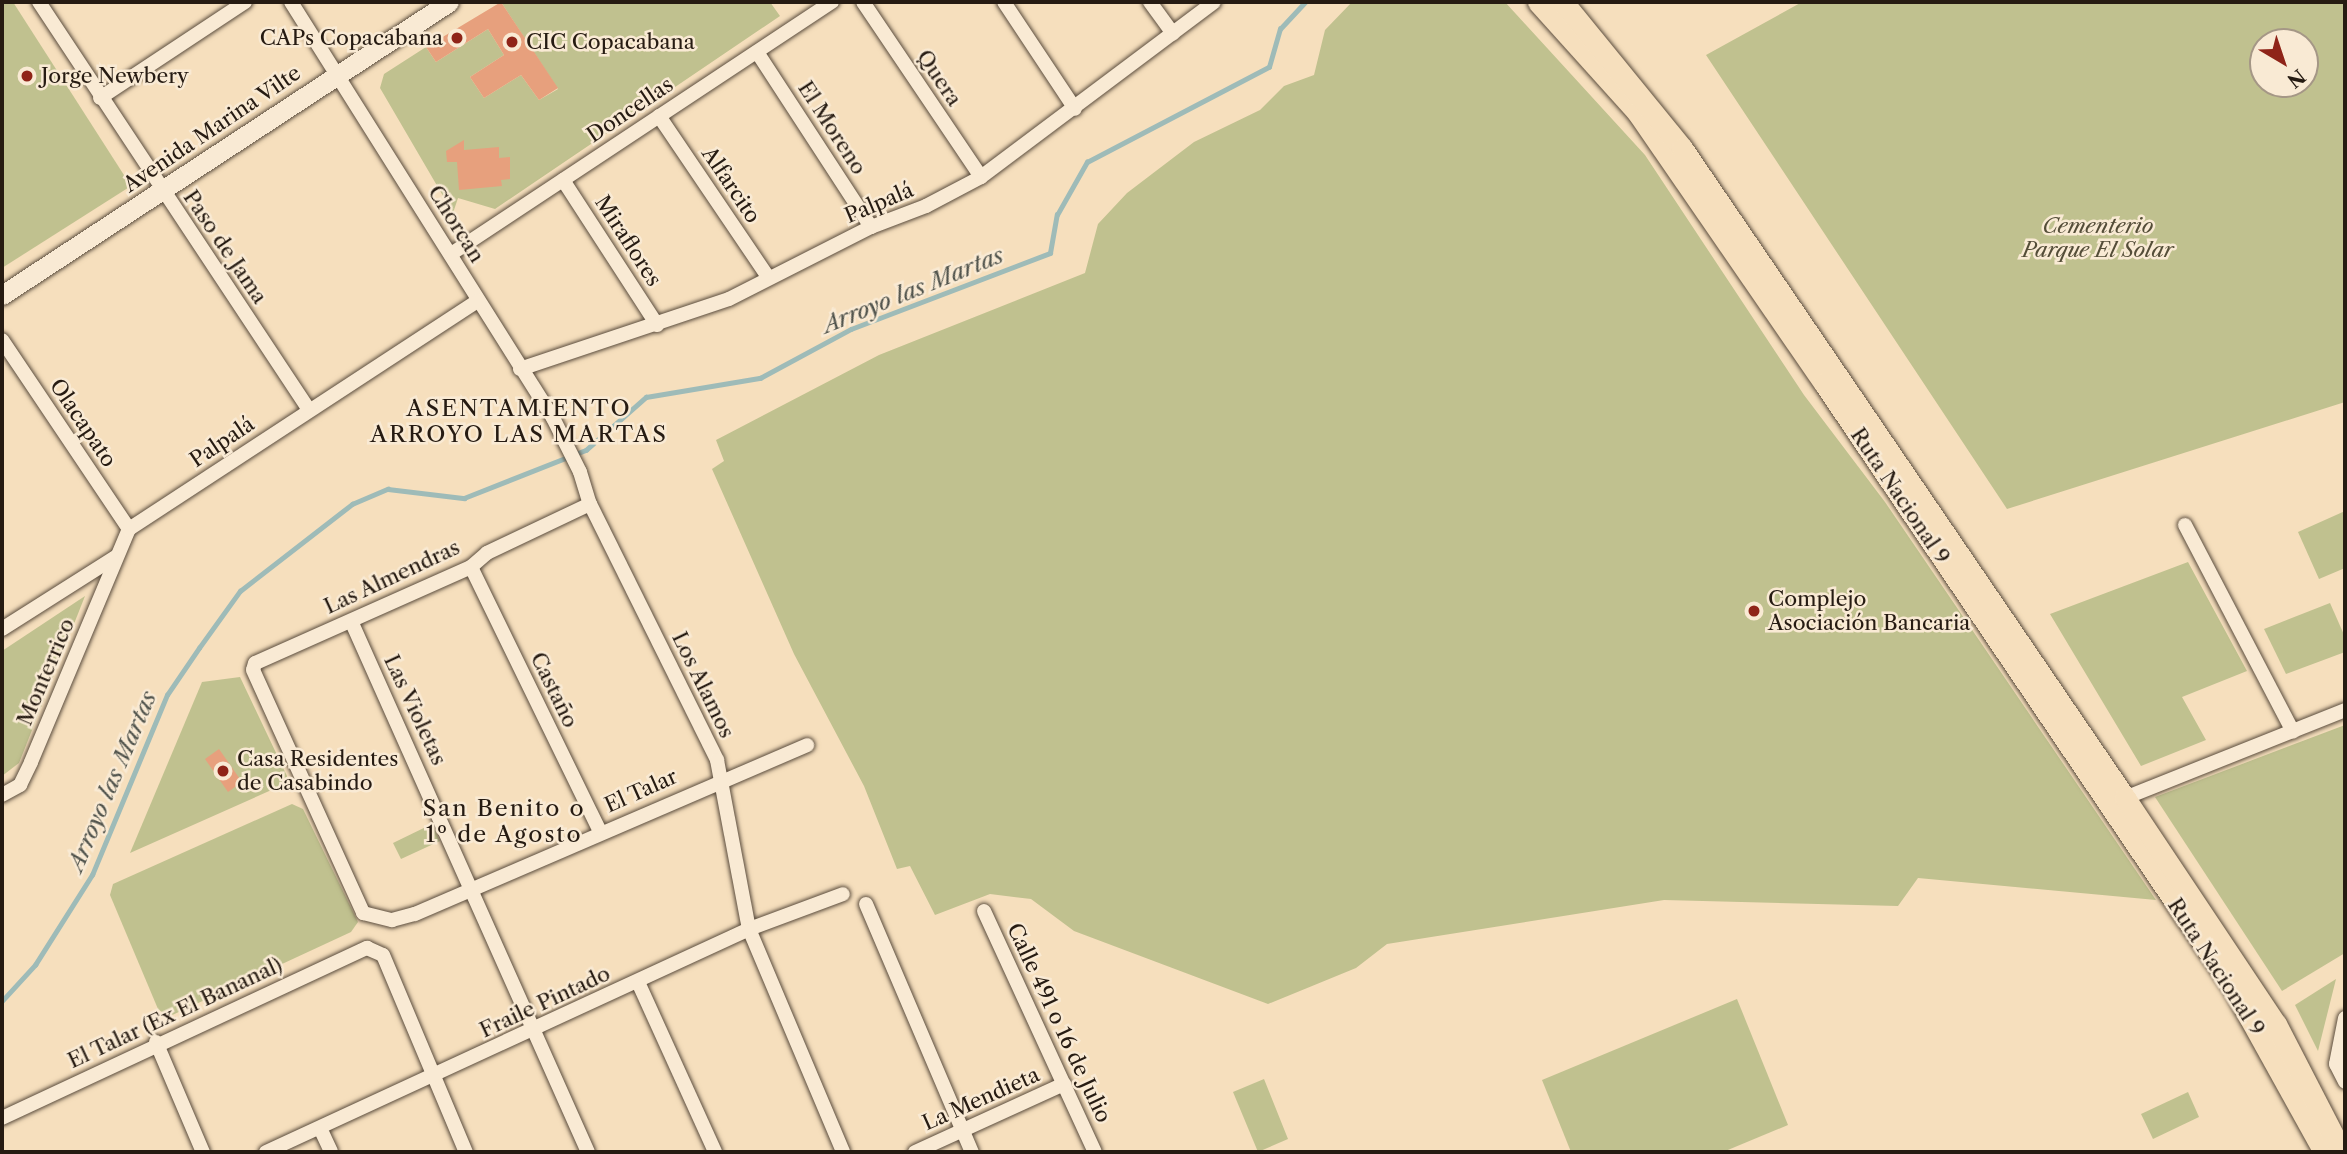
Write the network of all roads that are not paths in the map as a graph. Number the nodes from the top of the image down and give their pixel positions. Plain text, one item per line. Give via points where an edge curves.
1 (39, 2) edge
2 (245, 2) edge
3 (291, 2) edge
4 (449, 2) edge
5 (831, 2) edge
6 (863, 2) edge
7 (1004, 2) edge
8 (1150, 2) edge
9 (1214, 2) edge
10 (1538, 2) edge
11 (1563, 2) edge
12 (1173, 34) junction
13 (757, 52) junction
14 (338, 73) junction
15 (100, 98) junction
16 (1075, 109) junction
17 (659, 116) junction
18 (981, 177) junction
19 (563, 180) junction
20 (161, 190) junction
21 (871, 227) junction
22 (451, 254) junction
23 (768, 277) junction
24 (2, 295) edge
25 (478, 301) junction
26 (657, 325) junction
27 (2, 340) edge
28 (520, 369) junction
29 (308, 409) junction
30 (580, 472) joint
31 (590, 504) junction
32 (2185, 525) dead end
33 (129, 529) junction
34 (117, 556) junction
35 (471, 567) junction
36 (4, 623) edge
37 (352, 623) junction
38 (2345, 710) edge
39 (2293, 732) junction
40 (807, 745) dead end
41 (722, 779) junction
42 (2, 795) edge
43 (2125, 798) junction
44 (600, 832) junction
45 (475, 890) junction
46 (843, 894) dead end
47 (866, 904) dead end
48 (984, 911) dead end
49 (376, 919) joint
50 (749, 929) junction
51 (638, 982) junction
52 (2345, 1018) edge
53 (537, 1028) junction
54 (156, 1042) junction
55 (434, 1076) junction
56 (2345, 1082) edge
57 (1064, 1084) junction
58 (2, 1118) edge
59 (320, 1128) junction
60 (963, 1130) junction
61 (203, 1152) edge
62 (266, 1152) edge
63 (331, 1152) edge
64 (466, 1152) edge
65 (588, 1152) edge
66 (715, 1152) edge
67 (844, 1152) edge
68 (915, 1152) edge
69 (972, 1152) edge
70 (1095, 1152) edge
71 (2324, 1152) edge
72 (2342, 1152) edge

1 - 15 street, Paso de Jama
2 - 15 street
3 - 14 street, Chorcan
4 - 14 street, Avenida Marina Vilte
5 - 13 street, Doncellas
6 - 18 street, Quera
7 - 16 street
8 - 12 street
9 - 12 street, Palpalá
10 - 71 main road, Ruta Nacional 9 via 1609,77 1663,148 2232,986
11 - 43 main road, Ruta Nacional 9 via 1682,148
12 - 16 street, Palpalá
13 - 17 street, Doncellas
13 - 21 street, El Moreno
14 - 20 street, Avenida Marina Vilte
14 - 22 street, Chorcan
15 - 20 street, Paso de Jama
16 - 18 street, Palpalá
17 - 19 street, Doncellas
17 - 23 street, Alfarcito
18 - 21 street, Palpalá
19 - 22 street, Doncellas
19 - 26 street, Miraflores
20 - 24 street, Avenida Marina Vilte
20 - 29 street, Paso de Jama
21 - 23 street, Palpalá
22 - 25 street, Chorcan
23 - 26 street, Palpalá via 729,299
25 - 28 street, Chorcan
25 - 29 street, Palpalá
26 - 28 street, Palpalá
27 - 33 street, Olacapato
28 - 30 street, Chorcan via 553,418
29 - 33 street, Palpalá
30 - 31 street, Los Alamos
31 - 35 street, Las Almendras via 486,553
31 - 41 street, Los Alamos
32 - 39 street
33 - 34 street
34 - 36 street
34 - 42 street, Monterrico via 20,785
35 - 37 street, Las Almendras
35 - 44 street, Castaño
37 - 45 street, Las Violetas
37 - 49 street, Las Almendras via 270,652 253,670 363,913
38 - 39 street
39 - 43 street
40 - 41 street, El Talar
41 - 44 street, El Talar
41 - 50 street, Los Alamos
43 - 72 main road, Ruta Nacional 9 via 2276,1024
44 - 45 street, El Talar
45 - 49 street, El Talar via 415,914
45 - 53 street, Las Violetas
46 - 50 street, Fraile Pintado
47 - 60 street
48 - 57 street, Calle 491 o 16 de Julio
50 - 51 street, Fraile Pintado
50 - 67 street, Los Alamos
51 - 53 street, Fraile Pintado
51 - 66 street
52 - 56 street via 2336,1064
53 - 55 street, Fraile Pintado
53 - 65 street, Las Violetas
54 - 55 street, El Talar (Ex El Bananal) via 367,948 383,955
54 - 58 street, El Talar (Ex El Bananal)
54 - 61 street
55 - 59 street, Fraile Pintado
55 - 64 street
57 - 60 street, La Mendieta
57 - 70 street, Calle 491 o 16 de Julio
59 - 62 street, Fraile Pintado
59 - 63 street
60 - 68 street, La Mendieta
60 - 69 street

